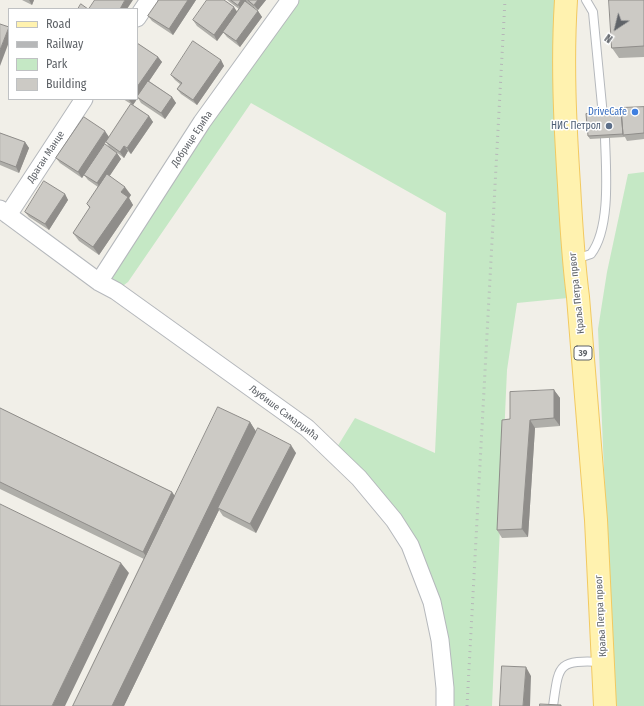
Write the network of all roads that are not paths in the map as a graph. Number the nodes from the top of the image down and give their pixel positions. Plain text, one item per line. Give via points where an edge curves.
1 (149, 0) edge
2 (290, 0) edge
3 (566, 0) edge
4 (586, 0) edge
5 (138, 16) edge
6 (83, 100) edge
7 (603, 116) edge
8 (605, 138) edge
9 (4, 212) edge
10 (573, 260) junction
11 (99, 282) junction
12 (603, 662) junction
13 (445, 706) edge
14 (553, 706) edge
15 (605, 706) edge

1 - 5 street
2 - 11 street, Добрице Ерића via 202,122
3 - 10 main road, Краља Петра првог / 39 via 563,61
4 - 7 lane via 593,12
6 - 9 street, Драган Манце
8 - 10 lane via 606,182 600,238 591,254
9 - 11 street, Љубише Самарџића
10 - 12 main road, Краља Петра првог / 39 via 596,520
11 - 13 street, Љубише Самарџића via 116,291 307,428 359,478 394,520 410,545 432,602 440,640
12 - 14 lane via 580,661 563,666 558,673
12 - 15 main road, Краља Петра првог / 39

